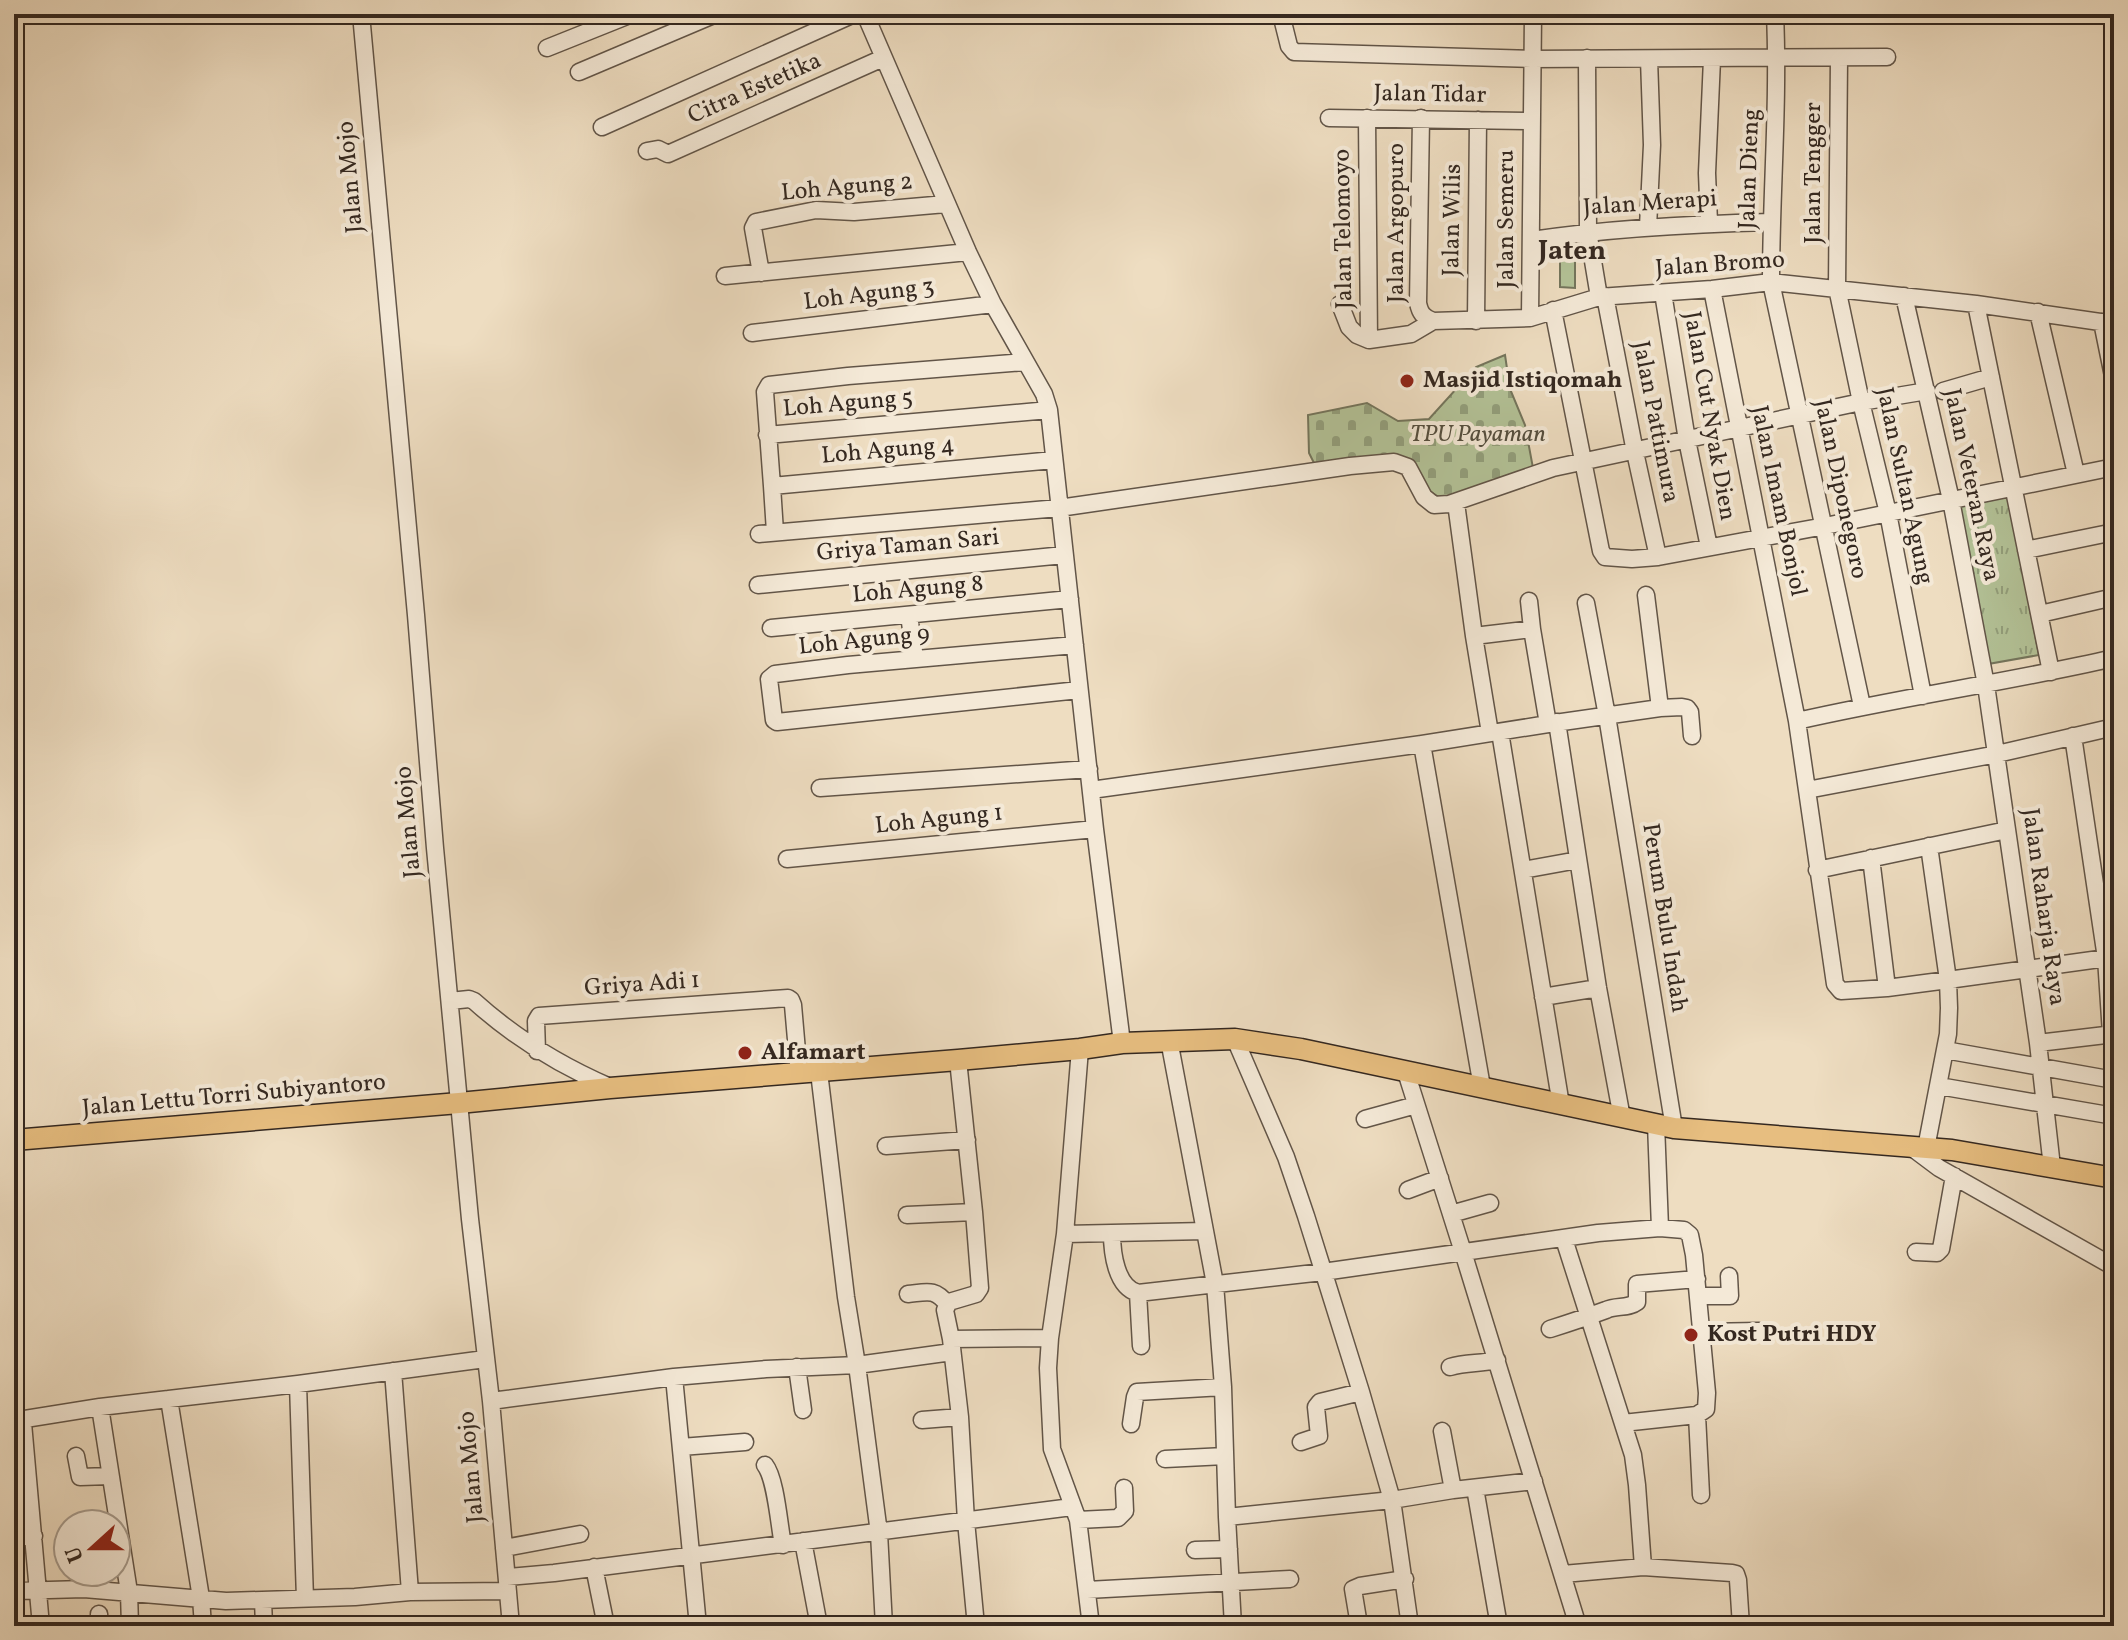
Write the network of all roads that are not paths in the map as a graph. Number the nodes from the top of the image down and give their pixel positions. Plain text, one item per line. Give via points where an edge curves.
1 (361, 14) edge
2 (632, 14) edge
3 (716, 14) edge
4 (854, 14) edge
5 (865, 14) edge
6 (1281, 14) edge
7 (1533, 14) edge
8 (1775, 14) edge
9 (547, 48) dead end
10 (1887, 57) dead end
11 (883, 58) junction
12 (1587, 58) junction
13 (1777, 58) junction
14 (1839, 58) junction
15 (1531, 59) junction
16 (1649, 59) junction
17 (1712, 59) junction
18 (579, 72) dead end
19 (1329, 118) dead end
20 (1367, 118) junction
21 (1421, 118) junction
22 (1478, 120) junction
23 (1531, 121) junction
24 (602, 127) dead end
25 (647, 151) dead end
26 (946, 204) junction
27 (1771, 222) junction
28 (1709, 223) junction
29 (1648, 227) junction
30 (1588, 231) junction
31 (1532, 240) junction
32 (968, 252) junction
33 (761, 273) junction
34 (725, 276) dead end
35 (1771, 282) junction
36 (1837, 288) junction
37 (1712, 289) junction
38 (1663, 293) junction
39 (1904, 296) junction
40 (1602, 297) junction
41 (993, 304) junction
42 (1340, 304) dead end
43 (1976, 304) junction
44 (1553, 310) junction
45 (2038, 312) junction
46 (1530, 318) junction
47 (1433, 321) junction
48 (1476, 321) junction
49 (2108, 323) edge
50 (752, 333) dead end
51 (1369, 340) junction
52 (1024, 362) junction
53 (1991, 377) junction
54 (2114, 381) edge
55 (1935, 391) junction
56 (1861, 402) junction
57 (1049, 410) junction
58 (1799, 416) junction
59 (1738, 430) junction
60 (767, 435) junction
61 (1687, 440) junction
62 (1635, 452) junction
63 (1054, 460) junction
64 (1583, 462) junction
65 (2114, 467) edge
66 (2076, 474) junction
67 (772, 486) junction
68 (2013, 488) junction
69 (1951, 500) junction
70 (1456, 503) junction
71 (1059, 508) junction
72 (1888, 513) junction
73 (1825, 526) junction
74 (2114, 532) edge
75 (1762, 538) junction
76 (1709, 547) junction
77 (2026, 550) junction
78 (1064, 555) junction
79 (1658, 557) junction
80 (758, 585) dead end
81 (1646, 595) dead end
82 (2114, 597) edge
83 (1070, 599) junction
84 (1529, 601) dead end
85 (1586, 603) dead end
86 (2040, 614) junction
87 (909, 615) junction
88 (771, 628) dead end
89 (1532, 629) junction
90 (1474, 636) junction
91 (1075, 645) junction
92 (2114, 658) edge
93 (915, 659) junction
94 (2051, 672) junction
95 (1986, 685) junction
96 (1079, 690) junction
97 (1923, 696) junction
98 (1862, 706) junction
99 (1660, 708) junction
100 (1607, 716) junction
101 (1797, 721) junction
102 (1552, 723) junction
103 (2114, 727) edge
104 (1495, 732) junction
105 (1692, 736) dead end
106 (2073, 736) junction
107 (1422, 744) junction
108 (1997, 754) junction
109 (1089, 769) junction
110 (820, 788) dead end
111 (1091, 790) junction
112 (1807, 790) junction
113 (1095, 829) junction
114 (2007, 830) junction
115 (1929, 846) junction
116 (1871, 858) junction
117 (787, 859) dead end
118 (1578, 860) junction
119 (1523, 870) junction
120 (1817, 870) junction
121 (2110, 957) edge
122 (2027, 970) junction
123 (1948, 980) junction
124 (1598, 988) junction
125 (1887, 988) junction
126 (1543, 997) junction
127 (456, 1000) junction
128 (2113, 1034) edge
129 (1235, 1039) junction
130 (1169, 1040) junction
131 (1122, 1043) junction
132 (2038, 1043) junction
133 (1080, 1049) junction
134 (1945, 1050) junction
135 (537, 1051) junction
136 (958, 1060) junction
137 (2040, 1068) junction
138 (1406, 1072) junction
139 (809, 1073) junction
140 (2114, 1080) edge
141 (1939, 1086) junction
142 (1482, 1087) junction
143 (610, 1088) junction
144 (459, 1103) junction
145 (2044, 1104) junction
146 (1416, 1105) junction
147 (1561, 1105) junction
148 (2114, 1116) edge
149 (1622, 1118) junction
150 (1365, 1119) dead end
151 (1665, 1126) junction
152 (14, 1140) edge
153 (967, 1140) junction
154 (886, 1146) dead end
155 (1918, 1147) junction
156 (2052, 1167) junction
157 (1954, 1176) junction
158 (1440, 1178) junction
159 (2114, 1178) edge
160 (1408, 1190) dead end
161 (1490, 1203) dead end
162 (974, 1212) junction
163 (1451, 1214) junction
164 (907, 1215) dead end
165 (1660, 1228) junction
166 (1205, 1231) junction
167 (1112, 1233) junction
168 (1065, 1234) junction
169 (1564, 1239) junction
170 (1463, 1252) junction
171 (1916, 1252) dead end
172 (2114, 1267) edge
173 (1323, 1272) junction
174 (1729, 1276) dead end
175 (1215, 1284) junction
176 (1698, 1288) junction
177 (1138, 1293) junction
178 (908, 1294) dead end
179 (947, 1304) junction
180 (1590, 1317) junction
181 (1550, 1329) dead end
182 (1759, 1331) dead end
183 (1703, 1332) junction
184 (1050, 1338) junction
185 (952, 1346) junction
186 (1141, 1346) dead end
187 (485, 1359) junction
188 (1497, 1360) junction
189 (857, 1365) junction
190 (797, 1367) junction
191 (1450, 1367) dead end
192 (393, 1371) junction
193 (674, 1377) junction
194 (298, 1384) junction
195 (1223, 1387) junction
196 (1361, 1392) junction
197 (169, 1399) junction
198 (491, 1401) junction
199 (100, 1407) junction
200 (803, 1410) dead end
201 (1697, 1415) junction
202 (960, 1417) junction
203 (922, 1420) dead end
204 (1623, 1423) junction
205 (1131, 1424) dead end
206 (1442, 1431) dead end
207 (745, 1442) dead end
208 (1301, 1442) dead end
209 (681, 1447) junction
210 (76, 1456) dead end
211 (1225, 1456) junction
212 (1165, 1459) dead end
213 (765, 1465) dead end
214 (110, 1476) junction
215 (1534, 1481) junction
216 (1124, 1488) dead end
217 (1475, 1488) junction
218 (1453, 1490) junction
219 (1701, 1495) dead end
220 (1392, 1500) junction
221 (1075, 1514) junction
222 (1227, 1517) junction
223 (966, 1521) junction
224 (879, 1533) junction
225 (580, 1534) dead end
226 (34, 1536) junction
227 (14, 1538) edge
228 (803, 1541) junction
229 (783, 1545) junction
230 (504, 1548) junction
231 (1229, 1549) junction
232 (1195, 1550) dead end
233 (691, 1556) junction
234 (594, 1567) junction
235 (1643, 1567) junction
236 (1563, 1574) junction
237 (1290, 1579) dead end
238 (1405, 1579) junction
239 (1232, 1582) junction
240 (507, 1584) junction
241 (39, 1589) junction
242 (1087, 1590) junction
243 (14, 1591) edge
244 (129, 1592) junction
245 (410, 1592) junction
246 (201, 1598) junction
247 (305, 1599) junction
248 (263, 1600) junction
249 (1359, 1625) edge
250 (41, 1626) edge
251 (130, 1626) edge
252 (203, 1626) edge
253 (264, 1626) edge
254 (511, 1626) edge
255 (606, 1626) edge
256 (698, 1626) edge
257 (819, 1626) edge
258 (884, 1626) edge
259 (976, 1626) edge
260 (1091, 1626) edge
261 (1233, 1626) edge
262 (1410, 1626) edge
263 (1499, 1626) edge
264 (1578, 1626) edge
265 (1741, 1626) edge

1 - 127 street, Jalan Mojo
2 - 9 street
3 - 18 street
4 - 24 street
5 - 11 street
6 - 15 street via 1294,52
7 - 15 street, Jalan Semeru
8 - 13 street, Jalan Dieng
10 - 14 street
11 - 25 street, Citra Estetika via 668,154
11 - 26 street
12 - 15 street
12 - 16 street
12 - 30 street, Jalan Pattimura
13 - 14 street
13 - 17 street
13 - 27 street, Jalan Dieng
14 - 36 street, Jalan Tengger
15 - 23 street, Jalan Semeru
16 - 17 street
16 - 29 street
17 - 28 street
19 - 20 street, Jalan Tidar
20 - 21 street, Jalan Tidar
20 - 51 street, Jalan Telomoyo
21 - 22 street, Jalan Tidar
21 - 47 street, Jalan Argopuro via 1418,303 1424,317
22 - 23 street, Jalan Tidar
22 - 48 street, Jalan Wilis
23 - 31 street, Jalan Semeru
26 - 32 street
26 - 33 street, Loh Agung 2 via 816,210 756,222
27 - 28 street, Jalan Merapi
27 - 35 street, Jalan Dieng
28 - 29 street, Jalan Merapi
29 - 30 street, Jalan Merapi
30 - 31 street, Jalan Merapi
30 - 40 street, Jalan Pattimura
31 - 46 street, Jalan Semeru
32 - 33 street
32 - 41 street
33 - 34 street
35 - 36 street, Jalan Bromo
35 - 37 street, Jalan Bromo
35 - 58 street, Jalan Diponegoro
36 - 39 street, Jalan Bromo
36 - 56 street, Jalan Sultan Agung
37 - 38 street, Jalan Bromo
37 - 59 street, Jalan Imam Bonjol
38 - 40 street, Jalan Bromo
38 - 61 street, Jalan Cut Nyak Dien
39 - 43 street, Jalan Bromo
39 - 55 street, Jalan Veteran Raya
40 - 44 street, Jalan Bromo
40 - 62 street, Jalan Pattimura
41 - 50 street, Loh Agung 3
41 - 52 street
42 - 51 street via 1349,327
43 - 45 street, Jalan Bromo
43 - 53 street
44 - 46 street, Jalan Bromo
44 - 64 street
45 - 49 street, Jalan Bromo
45 - 66 street
46 - 48 street, Jalan Bromo
47 - 48 street, Jalan Bromo
47 - 51 street via 1411,334
49 - 54 street
52 - 57 street
52 - 60 street, Loh Agung 5 via 769,385
53 - 55 street
53 - 68 street
55 - 56 street
55 - 69 street, Jalan Veteran Raya
56 - 58 street
56 - 72 street, Jalan Sultan Agung
57 - 60 street, Loh Agung 5
57 - 63 street
58 - 59 street
58 - 73 street, Jalan Diponegoro
59 - 61 street
59 - 75 street, Jalan Imam Bonjol
60 - 67 street
61 - 62 street
61 - 76 street, Jalan Cut Nyak Dien
62 - 64 street
62 - 79 street, Jalan Pattimura
63 - 67 street, Loh Agung 4
63 - 71 street
64 - 70 street
64 - 79 street via 1603,556
65 - 66 street
66 - 68 street
67 - 71 street via 767,533
68 - 69 street
68 - 77 street
69 - 72 street
69 - 95 street, Jalan Veteran Raya
70 - 71 street via 1434,505 1408,467 1394,462
70 - 90 street
71 - 78 street
72 - 73 street
72 - 97 street, Jalan Sultan Agung
73 - 75 street
73 - 98 street, Jalan Diponegoro
74 - 77 street
75 - 76 street
75 - 101 street, Jalan Imam Bonjol
76 - 79 street
77 - 86 street
78 - 80 street, Griya Taman Sari
78 - 83 street
81 - 99 street
82 - 86 street
83 - 87 street, Loh Agung 8
83 - 91 street
84 - 89 street
85 - 100 street, Perum Bulu Indah
86 - 94 street
87 - 88 street, Loh Agung 8
87 - 93 street
89 - 90 street
89 - 102 street
90 - 104 street
91 - 93 street, Loh Agung 9
91 - 96 street
92 - 94 street
93 - 96 street, Loh Agung 9 via 771,675 774,720
94 - 95 street
95 - 97 street
95 - 108 street, Jalan Veteran Raya
96 - 109 street
97 - 98 street
98 - 101 street
99 - 100 street
99 - 105 street via 1687,708
100 - 102 street
100 - 151 street, Perum Bulu Indah
101 - 112 street, Jalan Imam Bonjol
102 - 104 street
102 - 118 street
103 - 106 street
104 - 107 street
104 - 119 street
106 - 108 street
106 - 121 street
107 - 111 street
107 - 142 street
108 - 112 street
108 - 114 street, Jalan Raharja Raya
109 - 110 street
109 - 111 street
111 - 113 street
112 - 120 street, Jalan Imam Bonjol
113 - 117 street, Loh Agung 1
113 - 131 street
114 - 115 street
114 - 122 street, Jalan Raharja Raya
115 - 116 street
115 - 123 street
116 - 120 street
116 - 125 street
118 - 119 street
118 - 124 street
119 - 126 street
120 - 125 street, Jalan Imam Bonjol via 1835,984 1848,992
121 - 122 street
121 - 128 street
122 - 123 street
122 - 132 street, Jalan Raharja Raya
123 - 125 street
123 - 134 street
124 - 126 street
124 - 149 street
126 - 147 street
127 - 135 street via 474,1001
127 - 144 street, Jalan Mojo
128 - 132 street
129 - 130 main road, Jalan Lettu Torri Subiyantoro
129 - 138 main road, Jalan Lettu Torri Subiyantoro
129 - 173 street via 1286,1157
130 - 131 main road, Jalan Lettu Torri Subiyantoro
130 - 166 street
131 - 133 main road, Jalan Lettu Torri Subiyantoro
132 - 137 street, Jalan Raharja Raya
133 - 136 main road, Jalan Lettu Torri Subiyantoro
133 - 168 street
134 - 137 street
134 - 141 street
135 - 139 street, Griya Adi 1 via 539,1016 788,998
135 - 143 street
136 - 139 main road, Jalan Lettu Torri Subiyantoro
136 - 153 street
137 - 140 street
137 - 145 street, Jalan Raharja Raya
138 - 142 main road, Jalan Lettu Torri Subiyantoro
138 - 146 street
139 - 143 main road, Jalan Lettu Torri Subiyantoro
139 - 189 street
141 - 145 street
141 - 155 street
142 - 147 main road, Jalan Lettu Torri Subiyantoro
143 - 144 main road, Jalan Lettu Torri Subiyantoro
144 - 152 main road, Jalan Lettu Torri Subiyantoro
144 - 187 street, Jalan Mojo
145 - 148 street
145 - 156 street, Jalan Raharja Raya
146 - 150 street
146 - 158 street
147 - 149 main road, Jalan Lettu Torri Subiyantoro
149 - 151 main road, Jalan Lettu Torri Subiyantoro
151 - 155 main road, Jalan Lettu Torri Subiyantoro
151 - 165 street, Perum Bulu Indah
153 - 154 street
153 - 162 street
155 - 156 main road
155 - 157 street
156 - 159 main road
157 - 171 street via 1941,1249
157 - 172 street
158 - 160 street
158 - 163 street
161 - 163 street
162 - 164 street
162 - 179 street via 980,1288
163 - 170 street
165 - 169 street
165 - 176 street via 1689,1233
166 - 167 street
166 - 175 street
167 - 168 street
167 - 177 street via 1116,1263 1127,1287
168 - 184 street
169 - 170 street
169 - 180 street
170 - 173 street
170 - 188 street
173 - 175 street
173 - 196 street
174 - 176 street via 1730,1296
175 - 177 street
175 - 195 street
176 - 180 street via 1637,1284 1635,1304
176 - 183 street
177 - 186 street
178 - 179 street via 931,1292
179 - 185 street
180 - 181 street
180 - 204 street
182 - 183 street
183 - 201 street via 1708,1402
184 - 185 street
184 - 221 street via 1052,1449
185 - 189 street
185 - 202 street
187 - 192 street
187 - 198 street, Jalan Mojo
188 - 191 street
188 - 215 street
189 - 190 street
189 - 224 street
190 - 193 street
190 - 200 street
192 - 194 street
192 - 245 street
193 - 198 street
193 - 209 street
194 - 197 street
194 - 247 street
195 - 205 street via 1137,1392
195 - 211 street
196 - 208 street via 1320,1402 1319,1436
196 - 220 street
197 - 199 street
197 - 246 street
198 - 230 street, Jalan Mojo
199 - 214 street
199 - 226 street via 24,1421
201 - 204 street
201 - 219 street
202 - 203 street
202 - 223 street
204 - 235 street via 1636,1476
206 - 218 street
207 - 209 street
209 - 233 street
210 - 214 street via 80,1477
211 - 212 street
211 - 222 street
213 - 229 street
214 - 244 street
215 - 217 street
215 - 236 street
216 - 221 street via 1125,1511 1118,1518
217 - 218 street
217 - 263 street
218 - 220 street
220 - 222 street
220 - 238 street
221 - 223 street
221 - 242 street
222 - 231 street
223 - 224 street
223 - 259 street
224 - 228 street
224 - 258 street
225 - 230 street
226 - 227 street
226 - 241 street
228 - 229 street
228 - 257 street
229 - 233 street
230 - 240 street, Jalan Mojo
231 - 232 street
231 - 239 street
233 - 234 street
233 - 256 street
234 - 240 street
234 - 255 street
235 - 236 street
235 - 265 street via 1736,1574
236 - 264 street
237 - 239 street
238 - 249 street via 1353,1589
238 - 262 street
239 - 242 street
239 - 261 street
240 - 245 street
240 - 254 street, Jalan Mojo
241 - 243 street
241 - 244 street
241 - 250 street
242 - 260 street
244 - 246 street
244 - 251 street
245 - 247 street
246 - 248 street
246 - 252 street
247 - 248 street
248 - 253 street

